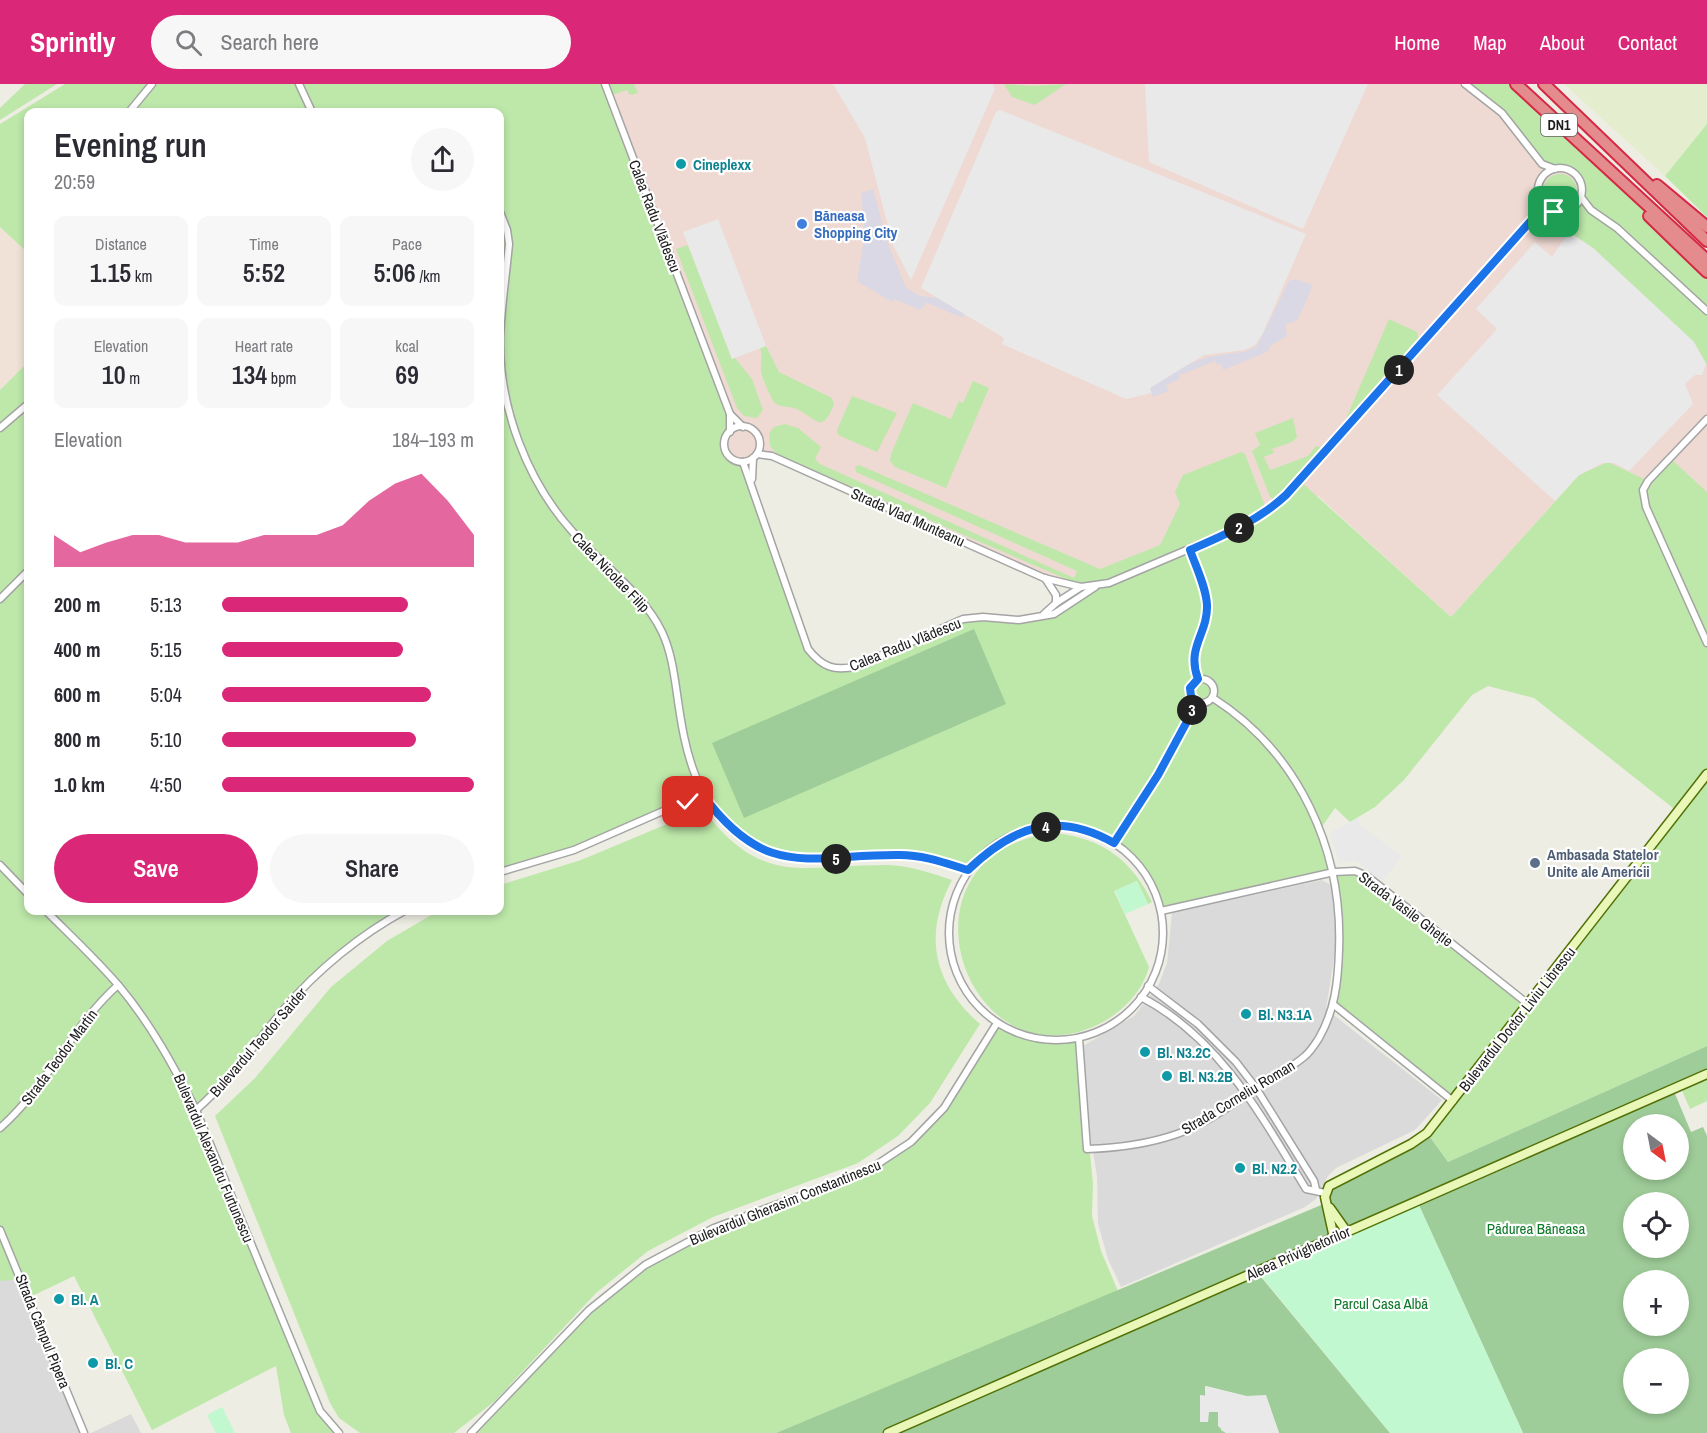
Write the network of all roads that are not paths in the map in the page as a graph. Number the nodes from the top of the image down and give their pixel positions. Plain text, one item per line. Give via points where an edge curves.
1 (152, 84) edge
2 (299, 84) edge
3 (605, 84) edge
4 (1465, 84) edge
5 (1516, 84) edge
6 (1544, 84) edge
7 (132, 108) edge
8 (310, 108) edge
9 (1614, 151) junction
10 (1542, 164) junction
11 (1602, 165) junction
12 (1555, 169) junction
13 (1542, 178) junction
14 (1581, 197) junction
15 (1541, 201) junction
16 (1574, 207) junction
17 (1551, 210) junction
18 (1590, 210) junction
19 (1537, 214) junction
20 (504, 222) edge
21 (1707, 227) edge
22 (1707, 241) edge
23 (1707, 260) edge
24 (1707, 273) edge
25 (1707, 311) edge
26 (504, 313) edge
27 (504, 381) edge
28 (24, 407) edge
29 (730, 414) junction
30 (1707, 419) edge
31 (743, 427) junction
32 (0, 428) edge
33 (730, 432) junction
34 (760, 445) junction
35 (755, 456) junction
36 (772, 456) junction
37 (742, 462) junction
38 (752, 483) junction
39 (1190, 550) junction
40 (24, 575) edge
41 (1044, 578) junction
42 (1065, 584) junction
43 (1081, 587) junction
44 (1096, 587) junction
45 (1069, 593) junction
46 (0, 599) edge
47 (1056, 603) junction
48 (1064, 609) junction
49 (1041, 616) junction
50 (1707, 643) edge
51 (1198, 679) junction
52 (1213, 698) junction
53 (1197, 703) junction
54 (1707, 774) edge
55 (702, 794) junction
56 (1114, 843) junction
57 (0, 865) edge
58 (968, 870) junction
59 (504, 871) edge
60 (1334, 872) junction
61 (24, 890) edge
62 (1161, 911) junction
63 (50, 915) edge
64 (398, 915) edge
65 (118, 985) junction
66 (1148, 986) junction
67 (1141, 997) junction
68 (1528, 1004) junction
69 (1334, 1005) junction
70 (997, 1023) junction
71 (1079, 1039) junction
72 (1707, 1074) edge
73 (1256, 1088) junction
74 (1247, 1094) junction
75 (1453, 1101) junction
76 (196, 1110) junction
77 (0, 1128) edge
78 (1316, 1190) junction
79 (1326, 1198) junction
80 (0, 1230) edge
81 (1347, 1232) junction
82 (1334, 1238) junction
83 (84, 1433) edge
84 (339, 1433) edge
85 (471, 1433) edge
86 (888, 1433) edge

1 - 7 street
2 - 8 street
3 - 29 street, Calea Radu Vlădescu
4 - 10 street via 1502,113
5 - 11 highway, DN1
6 - 9 highway, DN1
9 - 21 highway
9 - 22 highway, DN1
10 - 12 street
10 - 13 street
11 - 23 highway, DN1
11 - 24 highway
12 - 13 street
12 - 14 street via 1574,174 1580,183
13 - 15 street via 1538,190
14 - 16 street
14 - 18 street
15 - 17 street
15 - 19 street, Calea Radu Vlădescu
16 - 17 street via 1565,212
16 - 18 street
17 - 19 street
18 - 25 street via 1617,228
19 - 39 street, Calea Radu Vlădescu via 1286,495 1243,526
20 - 26 street, Calea Nicolae Filip via 509,244
27 - 55 street, Calea Nicolae Filip via 515,426 534,475 557,513 647,607 663,635 671,657 686,750
28 - 32 street
29 - 31 street, Calea Radu Vlădescu
29 - 33 street, Calea Radu Vlădescu
30 - 50 street via 1648,481 1643,496
31 - 33 street
31 - 34 street via 753,431
33 - 37 street via 725,441 726,452
34 - 35 street
34 - 36 street, Strada Vlad Munteanu
35 - 36 street, Strada Vlad Munteanu
35 - 37 street
35 - 38 street, Calea Radu Vlădescu
36 - 41 street, Strada Vlad Munteanu
37 - 38 street, Calea Radu Vlădescu
38 - 49 street, Calea Radu Vlădescu via 762,524 808,649 825,666 843,670 857,666 963,619 983,616 1019,620
39 - 44 street, Calea Radu Vlădescu
39 - 51 street via 1207,605 1194,650 1193,667
40 - 46 street
41 - 42 street, Calea Radu Vlădescu
41 - 47 street via 1056,595
42 - 43 street, Calea Radu Vlădescu
42 - 45 street
43 - 44 street, Calea Radu Vlădescu
43 - 45 street, Calea Radu Vlădescu
44 - 48 street, Calea Radu Vlădescu
45 - 47 street, Calea Radu Vlădescu
45 - 48 street
47 - 49 street, Calea Radu Vlădescu
48 - 49 street, Calea Radu Vlădescu
51 - 52 street via 1212,683
51 - 53 street via 1190,692
52 - 53 street
52 - 60 street, Strada Corneliu Roman via 1246,724 1287,768 1321,828
53 - 56 street via 1158,775
54 - 68 street, Bulevardul Doctor Liviu Librescu
55 - 58 street, Calea Nicolae Filip via 735,831 782,856 818,860 910,855
55 - 59 street via 574,850
56 - 58 street via 1077,828 1032,828 995,846
56 - 62 street via 1133,859 1149,881
57 - 61 street
58 - 70 street via 951,918 952,953 964,985
60 - 62 street, Strada Vasile Gheție
60 - 68 street, Strada Vasile Gheție via 1355,871 1367,876
60 - 69 street, Strada Corneliu Roman via 1340,911
62 - 66 street via 1162,946
63 - 65 street, Bulevardul Alexandru Furtunescu
64 - 76 street, Bulevardul Teodor Saider via 307,984 227,1081
65 - 76 street, Bulevardul Alexandru Furtunescu via 176,1070
65 - 77 street, Strada Teodor Martin via 87,1018 31,1097
66 - 67 street
66 - 73 street via 1215,1039
67 - 71 street via 1124,1016
67 - 74 street via 1193,1034
68 - 75 street, Bulevardul Doctor Liviu Librescu
69 - 73 street, Strada Corneliu Roman via 1320,1036 1305,1056
69 - 75 street
70 - 71 street via 1041,1039
70 - 85 street, Bulevardul Gherasim Constantinescu via 944,1108 911,1142 867,1171 714,1228 645,1265 589,1310
71 - 74 street, Strada Corneliu Roman via 1088,1149 1138,1145 1180,1133
72 - 81 street, Aleea Privighetorilor
73 - 74 street, Strada Corneliu Roman
73 - 78 street
74 - 78 street via 1306,1189
75 - 79 street, Bulevardul Doctor Liviu Librescu via 1419,1139 1334,1182
76 - 84 street, Bulevardul Alexandru Furtunescu via 320,1411
78 - 79 street
79 - 81 street
79 - 82 street
80 - 83 street, Strada Câmpul Pipera
81 - 82 street, Aleea Privighetorilor
82 - 86 street, Aleea Privighetorilor

